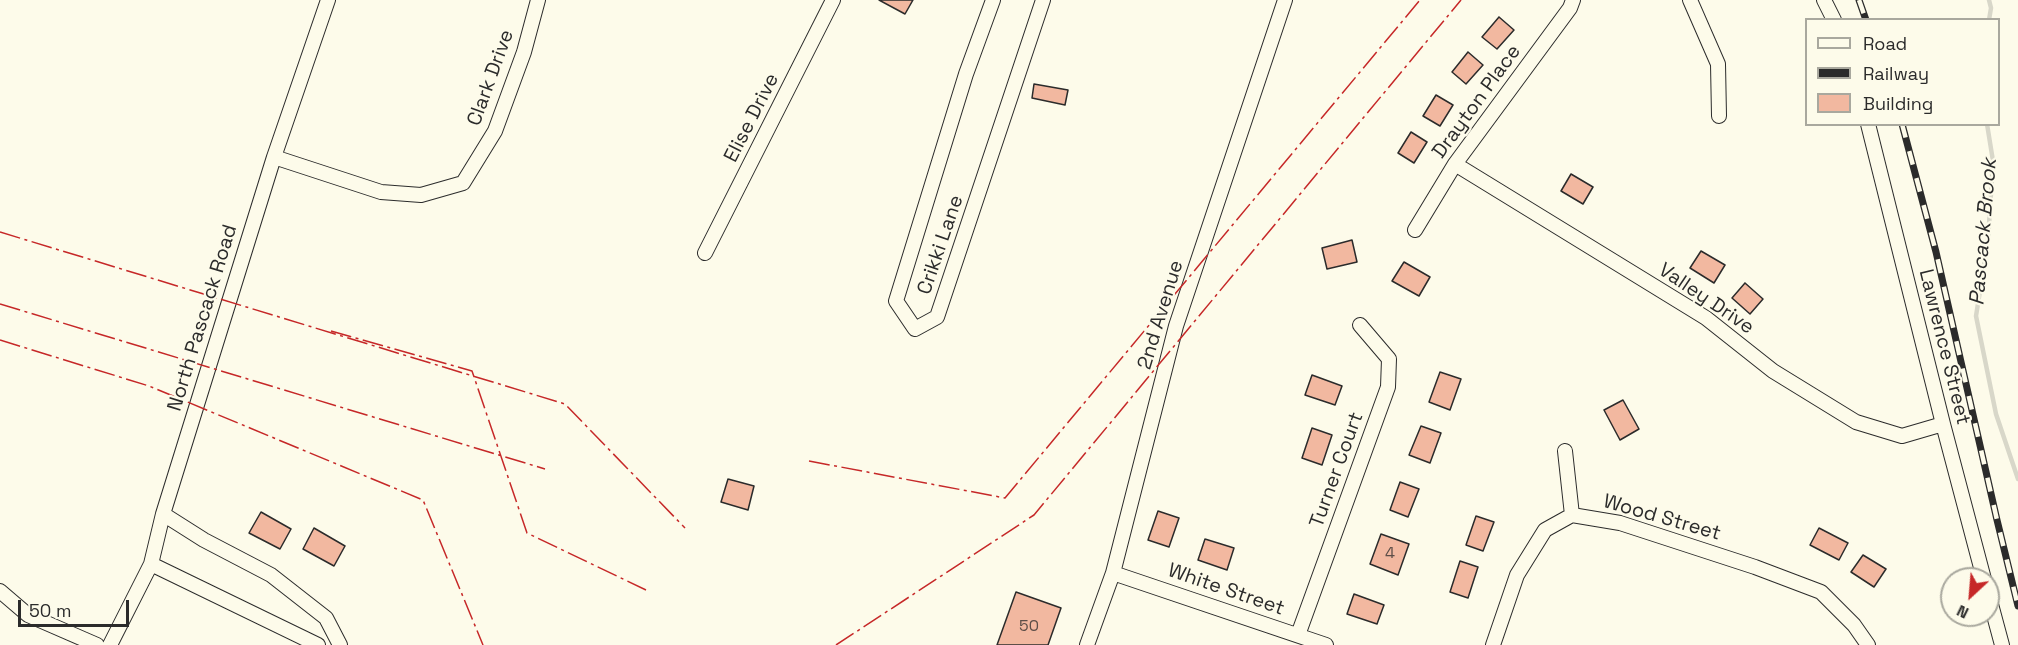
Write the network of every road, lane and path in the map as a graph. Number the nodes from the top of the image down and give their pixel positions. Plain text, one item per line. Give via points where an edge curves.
1 (328, 0) edge
2 (538, 0) edge
3 (833, 0) edge
4 (993, 0) edge
5 (1043, 0) edge
6 (1285, 0) edge
7 (1574, 0) edge
8 (1690, 0) edge
9 (1824, 0) edge
10 (1833, 18) edge
11 (1719, 116) dead end
12 (1868, 126) edge
13 (274, 158) junction
14 (1455, 164) junction
15 (1415, 230) dead end
16 (705, 253) dead end
17 (1360, 325) dead end
18 (1943, 424) junction
19 (1565, 451) dead end
20 (163, 514) junction
21 (1572, 515) junction
22 (151, 564) junction
23 (1981, 567) edge
24 (1113, 573) junction
25 (0, 591) edge
26 (1997, 627) edge
27 (1298, 635) junction
28 (97, 645) edge
29 (110, 645) edge
30 (318, 645) edge
31 (340, 645) edge
32 (1087, 645) edge
33 (1326, 645) edge
34 (1493, 645) edge
35 (1868, 645) edge
36 (2002, 645) edge

1 - 13 street, North Pascack Road
2 - 13 street, Clark Drive via 524,52 495,130 463,183 421,195 381,192
3 - 16 street, Elise Drive
4 - 5 street, Crikki Lane via 966,74 896,301 915,329 937,316
6 - 24 street, 2nd Avenue via 1176,326
7 - 14 street, Drayton Place
8 - 11 street via 1718,64
9 - 10 street
12 - 18 street, Lawrence Street
13 - 20 street, North Pascack Road
14 - 15 street, Drayton Place
14 - 18 street, Valley Drive via 1706,318 1773,371 1856,422 1902,436
17 - 27 street, Turner Court via 1389,359 1388,387
18 - 23 street, Lawrence Street
19 - 21 street
20 - 22 street, North Pascack Road
20 - 31 street via 271,574 326,618
21 - 34 street, Wood Street via 1545,530 1516,575
21 - 35 street, Wood Street via 1620,523 1821,592
22 - 29 street, North Pascack Road
22 - 30 street
24 - 27 street, White Street
24 - 32 street, 2nd Avenue
25 - 28 street via 28,615
26 - 36 street
27 - 33 street, White Street

